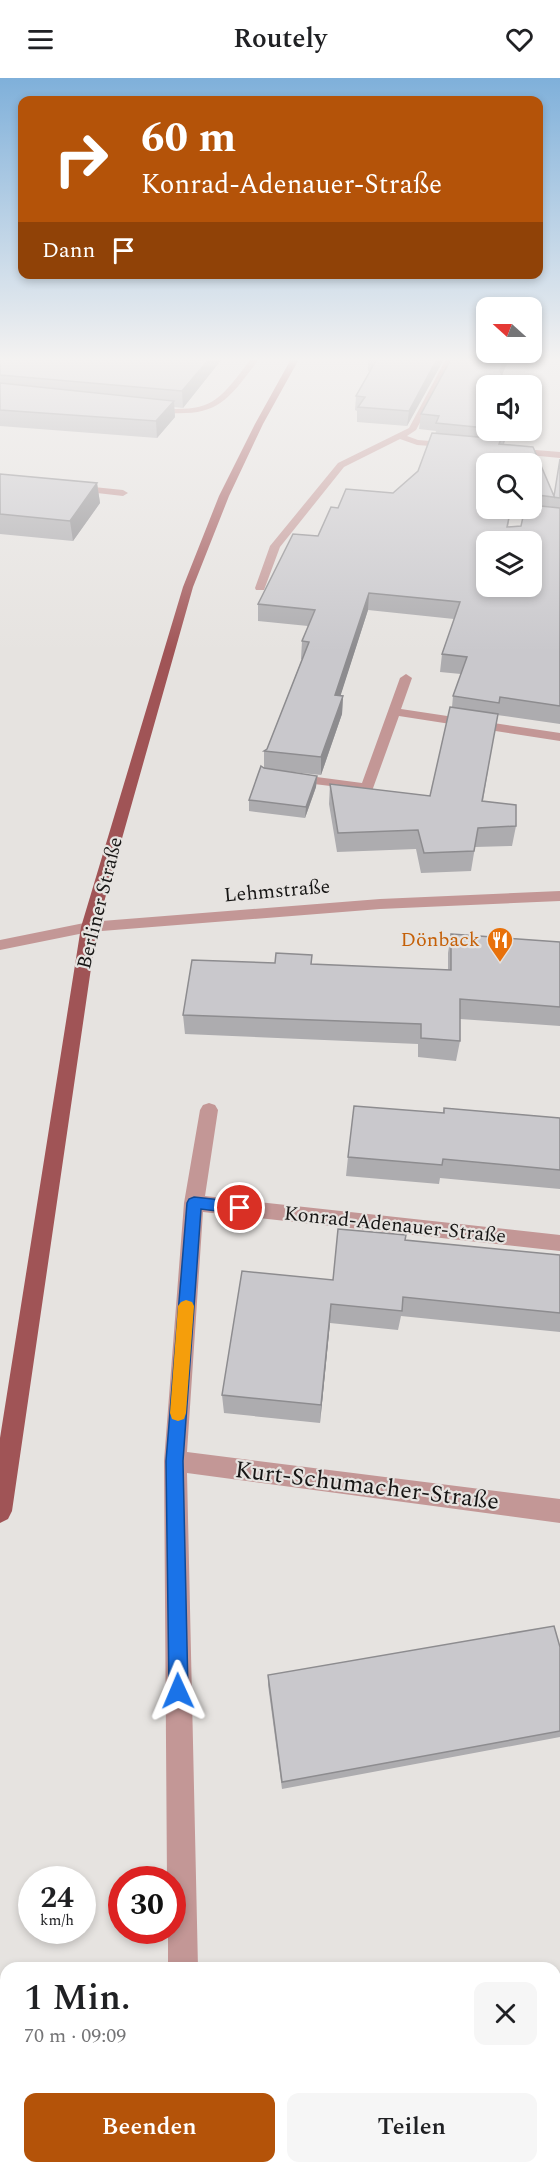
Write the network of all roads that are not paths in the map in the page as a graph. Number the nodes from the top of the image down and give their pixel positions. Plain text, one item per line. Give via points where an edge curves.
1 (243, 457) edge
2 (358, 457) edge
3 (67, 487) edge
4 (123, 493) dead end
5 (542, 519) edge
6 (560, 519) edge
7 (260, 588) dead end
8 (406, 678) dead end
9 (394, 712) junction
10 (560, 737) edge
11 (280, 776) edge
12 (560, 896) edge
13 (89, 927) junction
14 (0, 945) edge
15 (209, 1110) dead end
16 (194, 1203) junction
17 (560, 1243) edge
18 (174, 1461) junction
19 (0, 1511) edge
20 (560, 1511) edge
21 (183, 1962) edge

1 - 13 main road, Berliner Straße via 188,587
2 - 7 street via 341,465 275,546
3 - 4 street
5 - 6 street
8 - 9 street
9 - 10 street
9 - 11 street via 372,789
12 - 13 street, Lehmstraße via 380,904
13 - 14 street, Lehmstraße
13 - 19 main road, Berliner Straße
15 - 16 street
16 - 17 street, Konrad-Adenauer-Straße
16 - 18 street
18 - 20 street, Kurt-Schumacher-Straße
18 - 21 street

